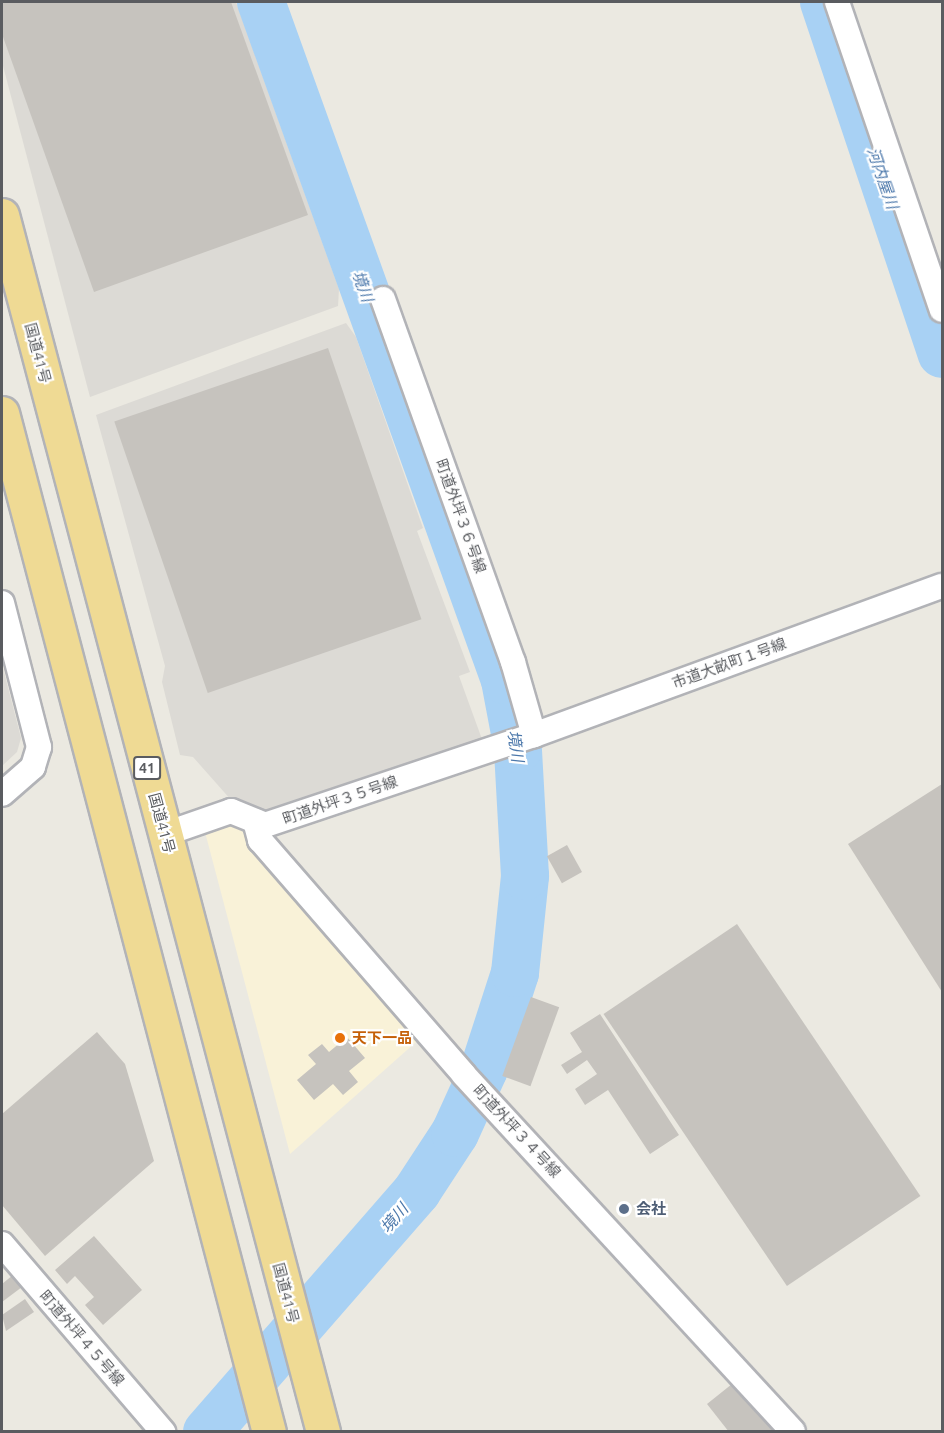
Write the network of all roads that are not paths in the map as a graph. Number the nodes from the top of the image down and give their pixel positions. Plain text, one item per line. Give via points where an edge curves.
1 (837, 2) edge
2 (2, 215) edge
3 (383, 299) dead end
4 (942, 310) edge
5 (2, 412) edge
6 (942, 586) edge
7 (2, 603) edge
8 (521, 739) junction
9 (2, 794) edge
10 (255, 821) junction
11 (165, 834) junction
12 (2, 1244) edge
13 (163, 1431) edge
14 (269, 1431) edge
15 (323, 1431) edge
16 (793, 1431) edge

1 - 4 street
2 - 11 highway, 国道41号 / 41
3 - 8 street, 町道外坪３６号線 via 513,662
5 - 14 highway
6 - 8 street, 市道大畝町１号線
7 - 9 street via 39,747 33,767
8 - 10 street, 町道外坪３５号線 via 265,825
10 - 11 street, 町道外坪３５号線 via 231,811
10 - 16 street, 町道外坪３４号線 via 260,840 464,1075
11 - 15 highway, 国道41号 / 41
12 - 13 street, 町道外坪４５号線

